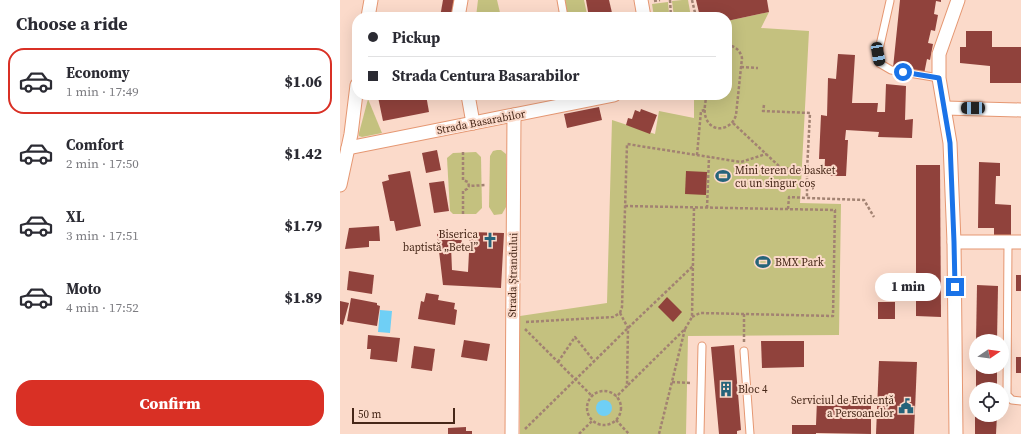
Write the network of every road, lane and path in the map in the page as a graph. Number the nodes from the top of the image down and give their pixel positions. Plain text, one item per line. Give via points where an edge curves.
1 (371, 0) edge
2 (461, 0) edge
3 (561, 0) edge
4 (641, 0) edge
5 (670, 0) edge
6 (692, 0) edge
7 (958, 0) edge
8 (890, 1) dead end
9 (369, 12) edge
10 (459, 12) edge
11 (563, 12) edge
12 (643, 12) edge
13 (671, 12) edge
14 (695, 12) edge
15 (732, 46) edge
16 (742, 67) junction
17 (758, 68) dead end
18 (939, 78) junction
19 (355, 100) edge
20 (469, 100) edge
21 (589, 100) edge
22 (706, 100) edge
23 (764, 105) dead end
24 (945, 108) junction
25 (705, 110) junction
26 (1021, 110) edge
27 (514, 115) junction
28 (733, 122) junction
29 (472, 123) junction
30 (348, 148) junction
31 (463, 152) dead end
32 (766, 154) junction
33 (697, 155) junction
34 (709, 157) junction
35 (807, 170) junction
36 (340, 185) edge
37 (486, 185) dead end
38 (469, 186) junction
39 (806, 198) junction
40 (625, 206) junction
41 (694, 207) junction
42 (707, 208) junction
43 (788, 209) junction
44 (463, 214) dead end
45 (874, 217) dead end
46 (954, 242) junction
47 (1015, 242) edge
48 (693, 266) junction
49 (620, 313) junction
50 (744, 314) junction
51 (692, 317) junction
52 (516, 323) junction
53 (628, 328) junction
54 (685, 329) junction
55 (702, 346) dead end
56 (744, 350) joint
57 (594, 361) junction
58 (558, 362) junction
59 (575, 379) junction
60 (672, 382) junction
61 (701, 383) junction
62 (628, 386) junction
63 (592, 396) junction
64 (616, 397) junction
65 (1021, 401) edge
66 (616, 420) junction
67 (592, 421) junction
68 (512, 434) edge
69 (521, 434) edge
70 (579, 434) edge
71 (629, 434) edge
72 (659, 434) edge
73 (700, 434) edge
74 (750, 434) edge
75 (956, 434) edge

1 - 9 street
2 - 10 street
3 - 11 lane
4 - 12 street
5 - 13 path
6 - 14 path
7 - 18 street via 939,54
8 - 18 lane via 878,54 879,63 891,70
15 - 16 path via 739,51
16 - 17 path
16 - 28 path
18 - 24 street
19 - 30 street
20 - 29 street
21 - 27 street, Strada Basarabilor
22 - 25 path
23 - 35 path via 763,110 810,113
24 - 26 street
24 - 46 street via 950,143
25 - 28 path via 708,122 715,127 725,128
25 - 33 path via 701,111
27 - 29 street, Strada Basarabilor
27 - 52 street, Strada Ștrandului
28 - 32 path
29 - 30 street, Strada Basarabilor
30 - 36 street
31 - 38 path via 463,180 468,182
32 - 34 path via 741,162
32 - 35 path via 781,168
33 - 34 path
33 - 40 path via 627,144
34 - 42 path
35 - 39 path
37 - 38 path
38 - 44 path via 463,191
39 - 43 path via 788,197
39 - 45 path via 864,200
40 - 41 path
40 - 49 path
41 - 42 path
41 - 48 path
42 - 43 path
43 - 50 path via 835,210 833,316
46 - 47 street
46 - 75 street
47 - 65 lane via 1007,395 1012,400
48 - 51 path
48 - 53 path
49 - 52 path via 613,317
49 - 53 path
50 - 51 path via 700,313
50 - 56 path
51 - 54 path
52 - 58 path
52 - 68 street, Strada Ștrandului
53 - 57 path
53 - 62 path
54 - 60 path
54 - 62 path
55 - 61 lane
56 - 74 lane
57 - 58 path via 575,337
57 - 59 path
58 - 59 path
59 - 63 path
59 - 69 path
60 - 61 path
60 - 72 path
61 - 73 lane
62 - 64 path
63 - 64 path via 603,391
63 - 67 path via 586,406 587,415
64 - 66 path via 621,410
66 - 67 path via 604,426
66 - 71 path
67 - 70 path

